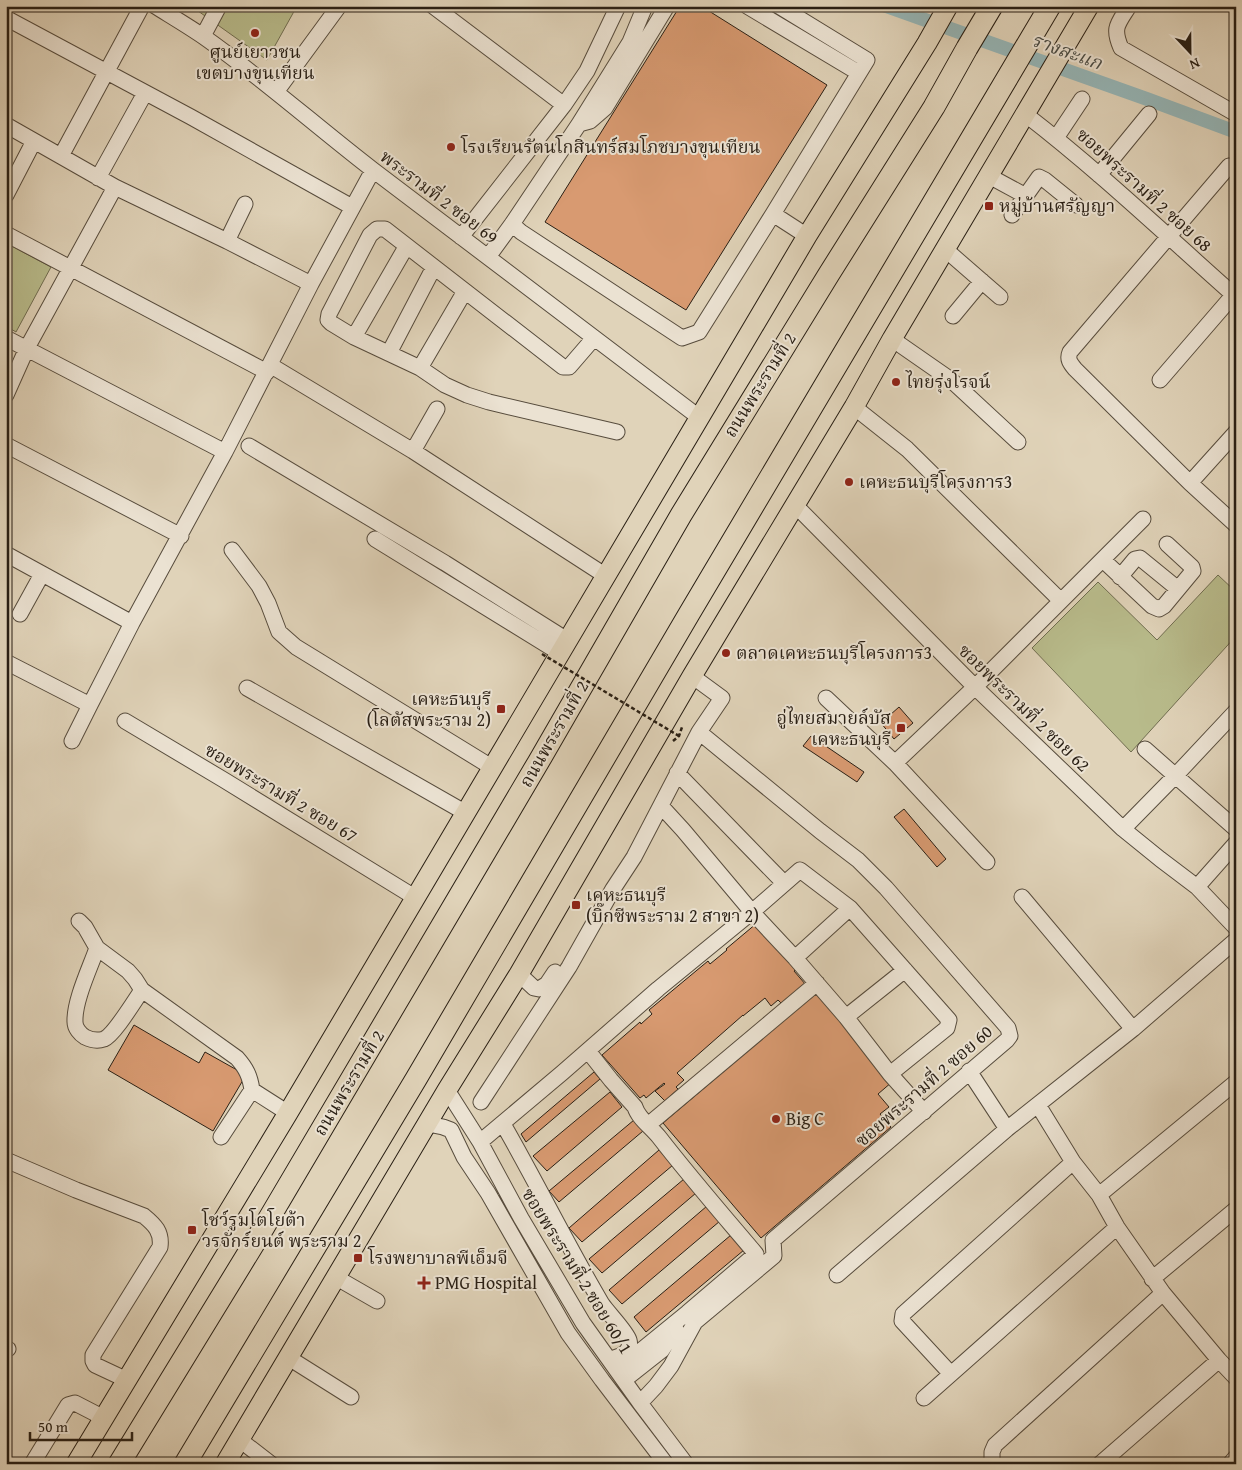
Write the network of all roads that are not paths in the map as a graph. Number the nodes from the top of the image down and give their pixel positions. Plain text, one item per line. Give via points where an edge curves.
1 (142, 6) edge
2 (155, 6) edge
3 (219, 6) edge
4 (340, 6) edge
5 (433, 6) edge
6 (618, 6) edge
7 (645, 6) edge
8 (667, 6) edge
9 (747, 6) edge
10 (779, 6) edge
11 (948, 6) edge
12 (1089, 6) edge
13 (1129, 6) edge
14 (991, 8) edge
15 (1045, 14) edge
16 (6, 18) edge
17 (203, 36) junction
18 (107, 72) junction
19 (859, 73) junction
20 (276, 92) junction
21 (145, 93) junction
22 (1082, 99) dead end
23 (564, 105) junction
24 (1025, 114) junction
25 (1148, 114) dead end
26 (1236, 114) edge
27 (579, 124) junction
28 (6, 125) edge
29 (1056, 138) junction
30 (34, 141) junction
31 (61, 156) junction
32 (1229, 166) dead end
33 (373, 170) junction
34 (1099, 175) junction
35 (989, 176) junction
36 (98, 178) junction
37 (115, 187) junction
38 (6, 195) edge
39 (1026, 196) junction
40 (245, 204) dead end
41 (1076, 206) dead end
42 (352, 207) junction
43 (773, 214) junction
44 (1012, 215) dead end
45 (512, 224) junction
46 (6, 234) edge
47 (807, 236) junction
48 (1168, 236) junction
49 (461, 237) junction
50 (227, 241) junction
51 (406, 246) junction
52 (946, 250) junction
53 (488, 257) junction
54 (434, 267) junction
55 (71, 269) junction
56 (982, 281) junction
57 (310, 284) junction
58 (465, 291) junction
59 (1235, 295) edge
60 (1000, 298) dead end
61 (953, 316) dead end
62 (354, 337) junction
63 (6, 338) edge
64 (594, 338) junction
65 (892, 339) junction
66 (27, 348) junction
67 (390, 353) junction
68 (268, 368) junction
69 (420, 368) junction
70 (1160, 380) dead end
71 (6, 395) edge
72 (854, 407) junction
73 (437, 409) dead end
74 (700, 418) junction
75 (617, 432) dead end
76 (1236, 432) edge
77 (1018, 442) dead end
78 (6, 446) edge
79 (249, 446) dead end
80 (413, 451) junction
81 (225, 452) junction
82 (1190, 482) junction
83 (795, 505) junction
84 (1144, 519) dead end
85 (1236, 525) edge
86 (180, 536) junction
87 (375, 539) dead end
88 (1167, 544) dead end
89 (232, 550) dead end
90 (6, 554) edge
91 (1103, 560) junction
92 (42, 574) junction
93 (606, 576) junction
94 (1120, 577) junction
95 (1178, 590) junction
96 (1061, 601) junction
97 (20, 614) dead end
98 (132, 623) junction
99 (556, 649) junction
100 (6, 662) edge
101 (692, 676) junction
102 (976, 687) junction
103 (247, 688) dead end
104 (826, 698) dead end
105 (90, 705) junction
106 (1236, 711) edge
107 (125, 721) dead end
108 (699, 732) junction
109 (72, 741) dead end
110 (1145, 749) dead end
111 (894, 763) junction
112 (493, 768) junction
113 (677, 773) junction
114 (1176, 775) junction
115 (661, 806) junction
116 (466, 813) junction
117 (1123, 829) junction
118 (1236, 829) edge
119 (1236, 843) edge
120 (987, 862) dead end
121 (784, 883) junction
122 (1197, 887) junction
123 (1022, 897) dead end
124 (416, 898) junction
125 (850, 908) junction
126 (752, 912) junction
127 (79, 920) dead end
128 (590, 928) junction
129 (1236, 928) edge
130 (1236, 940) edge
131 (97, 948) junction
132 (795, 958) junction
133 (905, 970) junction
134 (519, 974) junction
135 (817, 983) junction
136 (142, 990) junction
137 (846, 1017) junction
138 (1133, 1029) junction
139 (588, 1051) junction
140 (969, 1071) junction
141 (890, 1074) junction
142 (1236, 1082) edge
143 (252, 1090) junction
144 (448, 1090) junction
145 (481, 1102) dead end
146 (1038, 1105) junction
147 (924, 1112) junction
148 (288, 1113) junction
149 (428, 1124) junction
150 (503, 1124) junction
151 (648, 1125) junction
152 (1007, 1129) junction
153 (221, 1137) dead end
154 (480, 1142) junction
155 (6, 1160) edge
156 (1073, 1162) junction
157 (1099, 1195) junction
158 (1236, 1209) edge
159 (1117, 1227) junction
160 (837, 1275) dead end
161 (337, 1278) junction
162 (1152, 1279) junction
163 (593, 1287) junction
164 (1162, 1293) junction
165 (377, 1301) dead end
166 (687, 1313) junction
167 (658, 1336) junction
168 (604, 1352) junction
169 (289, 1358) junction
170 (1219, 1360) junction
171 (951, 1374) junction
172 (620, 1375) junction
173 (1236, 1378) edge
174 (127, 1380) junction
175 (351, 1397) dead end
176 (924, 1398) dead end
177 (640, 1403) junction
178 (104, 1418) junction
179 (240, 1440) junction
180 (1236, 1457) edge
181 (32, 1464) edge
182 (76, 1464) edge
183 (119, 1464) edge
184 (185, 1464) edge
185 (225, 1464) edge
186 (271, 1464) edge
187 (666, 1464) edge
188 (686, 1464) edge
189 (995, 1464) edge
190 (1100, 1464) edge
191 (1230, 1464) edge

1 - 18 street
2 - 17 street, พระรามที่ 2 ซอย 69
3 - 17 street
4 - 20 street
5 - 23 street
6 - 23 street via 587,71
7 - 27 street via 630,42
8 - 27 street via 605,108 590,121
9 - 19 street
10 - 19 street via 867,60
11 - 47 main road, ถนนพระรามที่ 2
12 - 24 main road
13 - 26 street via 1116,33 1121,48
14 - 183 highway, ถนนพระรามที่ 2 via 934,107 680,514 258,1237
15 - 184 highway
16 - 18 street
17 - 20 street, พระรามที่ 2 ซอย 69
18 - 21 street
18 - 31 street
19 - 43 street
20 - 33 street, พระรามที่ 2 ซอย 69
21 - 36 street
21 - 42 street
22 - 29 street
23 - 49 street
24 - 29 street, ซอยพระรามที่ 2 ซอย 68
24 - 35 main road
25 - 34 street
27 - 45 street
28 - 30 street
29 - 34 street, ซอยพระรามที่ 2 ซอย 68
30 - 31 street
30 - 38 street
31 - 36 street
32 - 48 street
33 - 42 street
33 - 49 street, พระรามที่ 2 ซอย 69
34 - 48 street, ซอยพระรามที่ 2 ซอย 68
35 - 39 street
35 - 52 main road
36 - 37 street
37 - 50 street
37 - 55 street
39 - 41 street via 1039,177
39 - 44 street
40 - 50 street
42 - 57 street
43 - 45 street via 699,332 682,338
43 - 47 street
45 - 53 street
46 - 55 street
47 - 74 main road, ถนนพระรามที่ 2
48 - 59 street, ซอยพระรามที่ 2 ซอย 68
48 - 82 street via 1070,352 1069,361
49 - 53 street, พระรามที่ 2 ซอย 69
50 - 57 street
51 - 54 street
51 - 62 street
51 - 62 street via 385,229 377,229 370,235 328,320
52 - 56 street
52 - 65 main road
53 - 64 street, พระรามที่ 2 ซอย 69
54 - 58 street
54 - 67 street
55 - 66 street
55 - 68 street
56 - 60 street
56 - 61 street
57 - 68 street
58 - 64 street via 563,367 569,367
58 - 69 street
59 - 70 street
62 - 67 street
63 - 66 street
64 - 74 street, พระรามที่ 2 ซอย 69
65 - 72 main road
65 - 77 street via 951,380
66 - 71 street
66 - 81 street
67 - 69 street
68 - 80 street
68 - 81 street
69 - 75 street via 467,395
72 - 83 main road
72 - 96 street via 907,449
73 - 80 street
74 - 93 main road, ถนนพระรามที่ 2
76 - 82 street
78 - 86 street
79 - 99 street via 444,563
80 - 93 street
81 - 86 street
82 - 85 street
83 - 101 main road
83 - 102 street, ซอยพระรามที่ 2 ซอย 62
84 - 91 street
86 - 98 street
87 - 99 street
88 - 95 street via 1193,569
89 - 112 street via 259,586 279,632 296,647
90 - 92 street
91 - 94 street
91 - 96 street
92 - 97 street
92 - 98 street
93 - 99 main road, ถนนพระรามที่ 2
94 - 95 street via 1135,559 1140,558
94 - 95 street via 1159,610
96 - 102 street
98 - 105 street
99 - 112 main road, ถนนพระรามที่ 2
100 - 105 street
101 - 108 street via 722,698
101 - 134 main road
102 - 111 street
102 - 117 street, ซอยพระรามที่ 2 ซอย 62
103 - 116 street
104 - 111 street
105 - 109 street
106 - 114 street
107 - 124 street, ซอยพระรามที่ 2 ซอย 67
108 - 113 street
108 - 140 street, ซอยพระรามที่ 2 ซอย 60 via 858,860 1008,1028 1010,1036 1007,1040
110 - 114 street
111 - 120 street
112 - 116 main road, ถนนพระรามที่ 2
113 - 115 street
113 - 121 street
114 - 117 street
114 - 118 street
115 - 126 street
115 - 128 street
116 - 124 main road, ถนนพระรามที่ 2
117 - 122 street, ซอยพระรามที่ 2 ซอย 62
119 - 122 street
121 - 125 street via 800,870
121 - 126 street
122 - 129 street, ซอยพระรามที่ 2 ซอย 62
123 - 138 street
124 - 148 main road, ถนนพระรามที่ 2
125 - 132 street
125 - 133 street
126 - 132 street
126 - 139 street
127 - 131 street
128 - 134 street via 542,988 534,988
128 - 145 street via 556,988
130 - 138 street
131 - 136 street via 128,970
131 - 136 street via 75,1020 76,1028 84,1037 104,1040
132 - 135 street
133 - 137 street
133 - 141 street via 949,1020 947,1028
134 - 144 main road
135 - 137 street
135 - 151 street
136 - 143 street via 237,1058 248,1073
137 - 141 street
138 - 146 street
139 - 150 street
139 - 151 street
140 - 147 street, ซอยพระรามที่ 2 ซอย 60
140 - 152 street
141 - 147 street
142 - 157 street
143 - 148 street
143 - 153 street
144 - 149 main road
144 - 154 street, ซอยพระรามที่ 2 ซอย 60/1
146 - 152 street
146 - 156 street
147 - 177 street, ซอยพระรามที่ 2 ซอย 60 via 774,1240 774,1256 695,1322 671,1366
148 - 174 main road, ถนนพระรามที่ 2
149 - 161 main road
149 - 187 street, ซอยพระรามที่ 2 ซอย 60/1 via 451,1130 464,1158 488,1193 568,1333
150 - 154 street
150 - 163 street
151 - 166 street via 756,1254
152 - 160 street
154 - 168 street, ซอยพระรามที่ 2 ซอย 60/1 via 568,1298
155 - 174 street via 144,1216 158,1231 160,1247 93,1356 95,1365
156 - 157 street
156 - 171 street via 902,1314 902,1321
157 - 159 street
158 - 162 street
159 - 162 street
159 - 171 street
161 - 165 street
161 - 169 main road
162 - 164 street
163 - 167 street via 609,1300 640,1336 646,1339
163 - 168 street via 630,1341 623,1355 613,1358
164 - 170 street
164 - 189 street via 995,1445 992,1461
166 - 167 street
166 - 172 street via 662,1350
167 - 172 street
168 - 172 street, ซอยพระรามที่ 2 ซอย 60/1
169 - 175 street
169 - 179 main road
170 - 173 street
170 - 190 street
171 - 176 street
172 - 177 street, ซอยพระรามที่ 2 ซอย 60/1
174 - 178 main road, ถนนพระรามที่ 2
177 - 188 street, ซอยพระรามที่ 2 ซอย 60/1
178 - 181 street via 75,1403 68,1405
178 - 182 main road, ถนนพระรามที่ 2
179 - 185 main road
179 - 186 street
180 - 191 street

